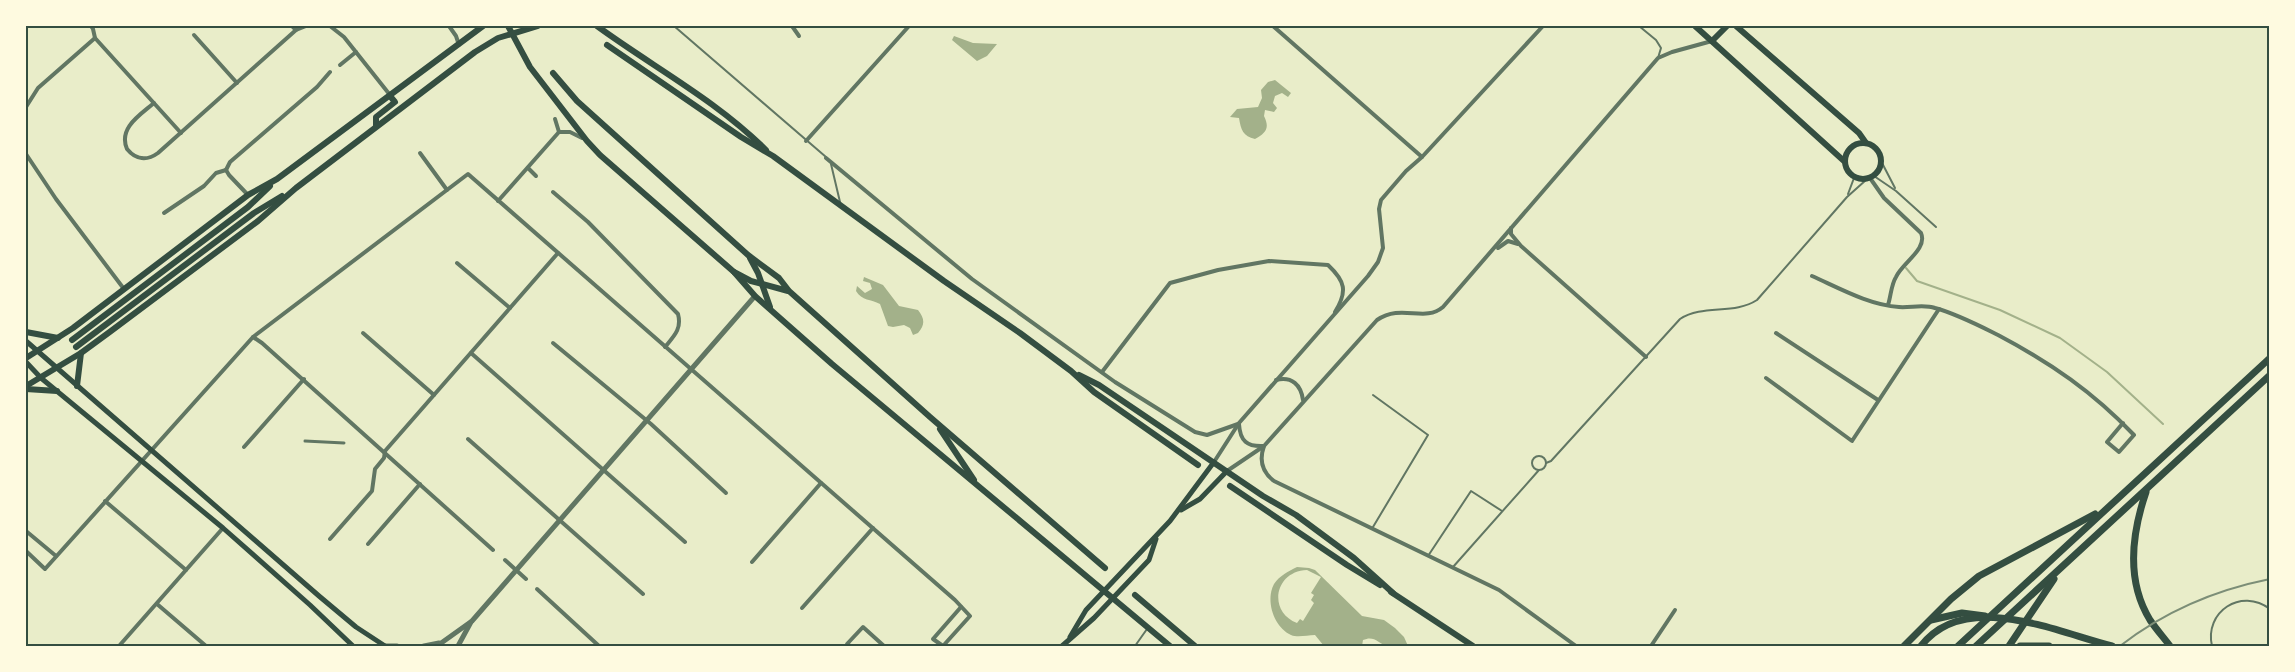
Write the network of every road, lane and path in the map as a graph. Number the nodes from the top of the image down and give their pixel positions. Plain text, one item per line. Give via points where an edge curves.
1 (91, 26) edge
2 (292, 26) edge
3 (306, 26) edge
4 (330, 26) edge
5 (449, 26) edge
6 (483, 26) edge
7 (508, 26) edge
8 (538, 26) edge
9 (597, 26) edge
10 (674, 26) edge
11 (792, 26) edge
12 (909, 26) edge
13 (1273, 26) edge
14 (1543, 26) edge
15 (1639, 26) edge
16 (1695, 26) edge
17 (1726, 26) edge
18 (1736, 26) edge
19 (296, 30) junction
20 (513, 34) junction
21 (194, 35) dead end
22 (799, 36) dead end
23 (95, 38) junction
24 (1712, 41) junction
25 (459, 45) junction
26 (607, 45) dead end
27 (356, 52) junction
28 (1658, 58) junction
29 (340, 65) dead end
30 (330, 72) dead end
31 (553, 73) dead end
32 (237, 83) junction
33 (390, 96) junction
34 (154, 103) junction
35 (26, 107) edge
36 (555, 120) dead end
37 (376, 126) junction
38 (559, 132) junction
39 (181, 133) junction
40 (587, 141) junction
41 (806, 141) junction
42 (1866, 143) junction
43 (420, 153) dead end
44 (26, 154) edge
45 (773, 156) junction
46 (1422, 157) junction
47 (826, 158) junction
48 (1844, 161) junction
49 (1881, 161) junction
50 (528, 168) junction
51 (226, 170) junction
52 (536, 176) dead end
53 (1854, 178) junction
54 (1870, 178) junction
55 (277, 180) junction
56 (296, 188) junction
57 (447, 190) junction
58 (1896, 190) junction
59 (553, 192) dead end
60 (248, 195) junction
61 (1847, 197) junction
62 (498, 201) junction
63 (841, 206) junction
64 (164, 213) dead end
65 (1512, 227) junction
66 (1936, 227) dead end
67 (1521, 246) junction
68 (558, 253) junction
69 (748, 255) junction
70 (1488, 257) junction
71 (457, 263) dead end
72 (734, 272) junction
73 (1812, 276) dead end
74 (763, 284) junction
75 (124, 290) junction
76 (789, 291) junction
77 (755, 296) junction
78 (1888, 305) junction
79 (510, 308) junction
80 (770, 309) junction
81 (1939, 309) junction
82 (1331, 317) junction
83 (26, 332) edge
84 (363, 333) dead end
85 (1776, 333) dead end
86 (253, 337) junction
87 (59, 338) junction
88 (72, 340) dead end
89 (26, 341) edge
90 (553, 343) dead end
91 (76, 346) dead end
92 (665, 346) junction
93 (37, 352) junction
94 (81, 353) junction
95 (471, 353) junction
96 (26, 357) edge
97 (1646, 357) junction
98 (2270, 358) edge
99 (26, 362) edge
100 (56, 369) junction
101 (691, 369) junction
102 (1071, 371) junction
103 (1102, 372) junction
104 (2270, 375) edge
105 (41, 378) junction
106 (1766, 378) dead end
107 (304, 379) junction
108 (1276, 380) junction
109 (26, 387) edge
110 (77, 387) junction
111 (57, 391) junction
112 (434, 395) junction
113 (1373, 395) dead end
114 (1878, 400) junction
115 (1304, 401) junction
116 (930, 417) junction
117 (647, 420) junction
118 (1239, 423) junction
119 (2123, 423) junction
120 (468, 439) dead end
121 (305, 441) dead end
122 (344, 443) dead end
123 (1264, 446) junction
124 (244, 447) dead end
125 (385, 451) junction
126 (152, 452) junction
127 (142, 462) junction
128 (1214, 462) junction
129 (1546, 463) junction
130 (1198, 465) dead end
131 (603, 470) junction
132 (1539, 470) junction
133 (1227, 471) junction
134 (821, 483) junction
135 (420, 484) junction
136 (978, 486) junction
137 (1230, 486) dead end
138 (2146, 490) junction
139 (726, 493) dead end
140 (105, 501) junction
141 (2105, 508) junction
142 (1179, 511) junction
143 (1502, 511) junction
144 (230, 519) junction
145 (561, 519) junction
146 (223, 528) junction
147 (873, 528) junction
148 (1372, 530) junction
149 (26, 531) edge
150 (1157, 537) junction
151 (330, 539) dead end
152 (685, 542) dead end
153 (368, 544) dead end
154 (26, 550) edge
155 (493, 550) dead end
156 (56, 556) junction
157 (1428, 557) junction
158 (505, 560) dead end
159 (752, 562) dead end
160 (1453, 567) junction
161 (1105, 568) dead end
162 (186, 570) junction
163 (516, 570) junction
164 (2059, 572) junction
165 (526, 579) dead end
166 (537, 589) dead end
167 (1104, 592) junction
168 (1393, 593) junction
169 (644, 594) dead end
170 (1135, 595) dead end
171 (1112, 599) junction
172 (156, 604) junction
173 (802, 608) dead end
174 (961, 608) junction
175 (2270, 609) edge
176 (1675, 610) dead end
177 (1987, 616) junction
178 (472, 621) junction
179 (1928, 621) junction
180 (1148, 628) junction
181 (1070, 637) junction
182 (444, 642) junction
183 (937, 645) edge
184 (1978, 645) edge
185 (119, 646) edge
186 (206, 646) edge
187 (353, 646) edge
188 (385, 646) edge
189 (397, 646) edge
190 (424, 646) edge
191 (436, 646) edge
192 (458, 646) edge
193 (599, 646) edge
194 (850, 646) edge
195 (884, 646) edge
196 (943, 646) edge
197 (1062, 646) edge
198 (1135, 646) edge
199 (1170, 646) edge
200 (1195, 646) edge
201 (1473, 646) edge
202 (1576, 646) edge
203 (1651, 646) edge
204 (1904, 646) edge
205 (1921, 646) edge
206 (1958, 646) edge
207 (2009, 646) edge
208 (2020, 646) edge
209 (2049, 646) edge
210 (2112, 646) edge
211 (2170, 646) edge
212 (2212, 646) edge

1 - 23 street
2 - 19 street
3 - 19 street
4 - 27 street
5 - 25 street
6 - 25 main road
7 - 20 main road
8 - 20 main road
9 - 45 main road via 736,122
10 - 41 lane
11 - 22 street
12 - 41 street
13 - 46 street
14 - 46 street
15 - 28 lane via 1659,44
16 - 24 main road
17 - 24 main road
18 - 42 main road
19 - 32 street
20 - 37 main road via 481,48
20 - 40 main road via 530,67
21 - 32 street
23 - 34 street
23 - 35 street via 38,88
24 - 28 street
24 - 48 main road
25 - 33 main road
26 - 45 main road
27 - 29 street
27 - 33 street
28 - 65 street
30 - 51 street via 230,162
31 - 69 main road via 577,101
32 - 39 street
33 - 37 main road via 395,102 375,117
33 - 55 main road
34 - 39 street
34 - 39 street via 126,130 124,141 129,152 139,158 151,158
36 - 38 street
37 - 56 main road
38 - 40 street via 570,132
38 - 50 street
40 - 72 main road
41 - 47 lane
42 - 48 main road via 1853,145
42 - 49 main road via 1877,149
43 - 57 street
44 - 75 street
45 - 63 main road
46 - 82 street via 1381,200 1380,257 1360,288
47 - 63 lane via 833,168
47 - 103 street via 972,279
48 - 53 main road via 1846,171
49 - 54 main road via 1881,167
49 - 58 lane
50 - 52 street
50 - 62 street
51 - 60 street
51 - 64 street via 216,173
53 - 54 main road
53 - 61 lane
54 - 58 lane
54 - 61 lane
54 - 78 street via 1923,238 1896,277
55 - 60 main road
55 - 88 main road via 248,207
56 - 91 main road via 254,213
56 - 94 main road via 258,221
57 - 62 street via 468,174
57 - 86 street
58 - 66 lane
59 - 92 street via 678,314 677,332
60 - 75 main road
61 - 97 lane via 1757,300 1684,317
62 - 68 street
63 - 102 main road
65 - 67 street via 1511,234
65 - 70 street
67 - 70 street via 1505,242
67 - 97 street
68 - 79 street
68 - 92 street
69 - 74 main road
69 - 76 main road via 779,278
70 - 115 street via 1438,311 1395,312 1376,321
71 - 79 street
72 - 74 main road
72 - 77 main road
73 - 78 street
74 - 76 main road
74 - 77 main road
74 - 80 main road
75 - 87 main road
76 - 116 main road
77 - 80 main road
77 - 101 street
78 - 81 street
79 - 95 street
80 - 136 main road
81 - 114 street
81 - 119 street via 2040,357 2081,385
82 - 103 street via 1344,290 1328,265 1269,261 1218,270 1170,284
82 - 108 street
83 - 87 main road
84 - 112 street
85 - 114 street
86 - 107 street
86 - 126 street
87 - 93 main road
89 - 93 main road
90 - 117 street
92 - 101 street
93 - 96 main road
93 - 100 main road
94 - 100 main road
94 - 110 main road
95 - 112 street
95 - 131 street
97 - 129 lane
98 - 141 highway
99 - 105 main road
100 - 105 main road
100 - 110 main road
101 - 117 street
101 - 134 street
102 - 128 main road via 1100,385
102 - 130 main road via 1094,392
103 - 118 street via 1195,432 1207,435
104 - 138 highway
105 - 109 main road
105 - 111 main road
106 - 114 street via 1852,441
107 - 124 street
107 - 125 street
108 - 115 street via 1294,382
108 - 118 street
109 - 111 main road
110 - 126 main road
111 - 127 main road
112 - 125 street
113 - 148 lane via 1428,435
115 - 123 street
116 - 136 main road
116 - 161 main road
117 - 131 street
117 - 139 street
118 - 123 street via 1246,443
118 - 128 street
119 - 119 street via 2107,442 2119,452 2134,435
120 - 145 street
121 - 122 street
123 - 133 street
123 - 148 street via 1261,458 1269,477
125 - 135 street
125 - 151 street via 375,468 372,491
126 - 127 street
126 - 144 main road
127 - 140 street
127 - 146 main road
128 - 133 main road
128 - 142 main road
129 - 132 lane
129 - 132 lane via 1543,457 1534,458 1533,466
131 - 145 street
131 - 152 street
132 - 143 lane
133 - 142 main road via 1200,499
133 - 168 main road via 1296,515
134 - 147 street
134 - 159 street
135 - 153 street
135 - 155 street
136 - 167 main road
137 - 168 main road
138 - 164 highway
138 - 211 highway via 2137,524 2134,568 2139,595 2150,619
140 - 156 street
140 - 162 street
141 - 179 highway via 1979,576
141 - 206 highway
142 - 150 main road
143 - 157 lane via 1471,491
143 - 160 lane
144 - 146 main road
144 - 188 main road via 356,627
145 - 163 street
145 - 169 street
146 - 162 street
146 - 187 main road
147 - 173 street
147 - 174 street
148 - 157 street
149 - 156 street
150 - 167 main road
150 - 171 main road via 1149,560
154 - 156 street via 45,569
157 - 160 street
158 - 163 street
160 - 202 street via 1508,596
162 - 172 street
163 - 165 street
163 - 178 street
164 - 184 highway
164 - 207 highway
166 - 193 street
167 - 171 main road
167 - 181 main road via 1086,610
168 - 201 main road
170 - 200 main road
171 - 180 main road
171 - 181 main road
172 - 185 street
172 - 186 street
174 - 183 street via 933,639
174 - 196 street via 970,616
175 - 212 lane via 2248,600 2225,607 2211,627
176 - 203 street
177 - 179 highway via 1971,612
177 - 205 highway via 1942,626
177 - 210 highway
178 - 182 street
178 - 192 street
179 - 204 highway
180 - 198 lane
180 - 199 main road
181 - 197 main road
182 - 190 street
182 - 191 street
183 - 196 street
188 - 189 street
194 - 195 street via 847,644 862,627
208 - 209 highway

